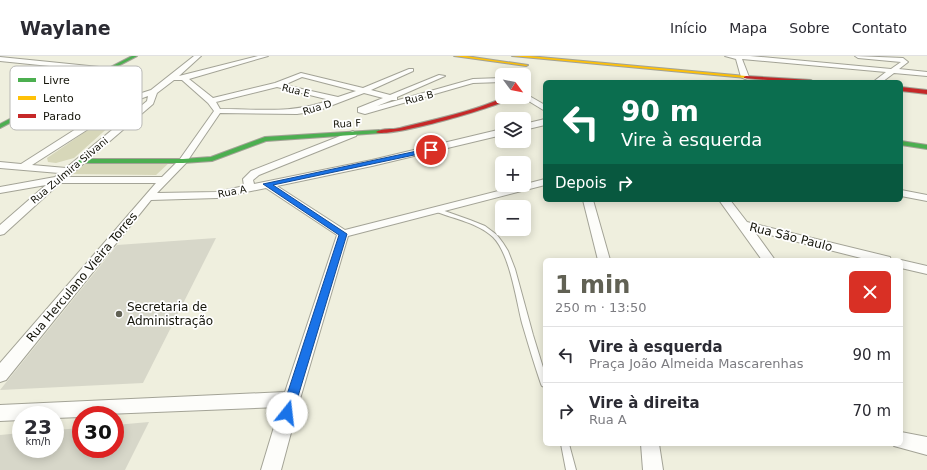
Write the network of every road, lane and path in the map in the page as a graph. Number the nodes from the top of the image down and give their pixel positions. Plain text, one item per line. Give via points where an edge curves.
1 (57, 56) edge
2 (123, 56) edge
3 (134, 56) edge
4 (198, 56) edge
5 (265, 56) edge
6 (456, 56) edge
7 (514, 56) edge
8 (728, 56) edge
9 (738, 56) edge
10 (858, 56) edge
11 (875, 57) edge
12 (0, 59) edge
13 (28, 62) junction
14 (10, 66) edge
15 (11, 66) edge
16 (69, 66) edge
17 (105, 66) edge
18 (115, 66) edge
19 (7, 67) dead end
20 (411, 70) dead end
21 (894, 71) junction
22 (603, 74) dead end
23 (927, 74) edge
24 (441, 76) dead end
25 (745, 77) junction
26 (172, 78) junction
27 (184, 78) junction
28 (495, 80) edge
29 (785, 80) edge
30 (880, 80) edge
31 (277, 85) junction
32 (903, 89) edge
33 (366, 90) junction
34 (154, 92) junction
35 (927, 92) edge
36 (142, 96) edge
37 (392, 97) junction
38 (339, 100) junction
39 (405, 100) junction
40 (531, 100) edge
41 (211, 101) junction
42 (495, 104) edge
43 (543, 108) edge
44 (142, 109) edge
45 (218, 111) junction
46 (10, 114) edge
47 (0, 119) edge
48 (10, 121) edge
49 (543, 122) edge
50 (531, 125) edge
51 (0, 126) edge
52 (80, 130) edge
53 (117, 130) edge
54 (353, 134) junction
55 (495, 134) edge
56 (903, 138) edge
57 (927, 142) edge
58 (903, 143) edge
59 (927, 147) edge
60 (81, 161) junction
61 (183, 161) junction
62 (0, 165) edge
63 (24, 166) junction
64 (66, 171) junction
65 (56, 180) junction
66 (166, 180) junction
67 (543, 183) edge
68 (267, 184) junction
69 (249, 188) junction
70 (0, 190) edge
71 (903, 193) edge
72 (148, 197) junction
73 (927, 198) edge
74 (589, 202) edge
75 (726, 202) edge
76 (439, 211) junction
77 (744, 225) junction
78 (0, 231) edge
79 (343, 234) junction
80 (603, 258) edge
81 (768, 258) edge
82 (877, 258) edge
83 (903, 264) edge
84 (927, 270) edge
85 (0, 375) edge
86 (543, 379) edge
87 (291, 399) junction
88 (0, 413) edge
89 (903, 440) edge
90 (565, 446) edge
91 (650, 446) edge
92 (927, 446) edge
93 (271, 470) edge
94 (571, 470) edge
95 (653, 470) edge

1 - 13 street
2 - 17 street
3 - 18 street
4 - 26 street, Rua Zulmira Silvani
5 - 27 street
6 - 22 street
7 - 25 street via 656,71
8 - 9 street
9 - 21 street
9 - 25 street
10 - 11 street
11 - 21 street via 903,60 905,63
12 - 13 street
13 - 15 street
13 - 16 street
14 - 19 street
20 - 33 street, Rua D
21 - 23 street
21 - 30 street
24 - 37 street
25 - 29 street
26 - 27 street
26 - 34 street, Rua Zulmira Silvani
27 - 41 street
28 - 39 street, Rua B via 473,81
31 - 33 street via 301,75
31 - 38 street, Rua E
31 - 41 street
32 - 35 street
33 - 37 street
33 - 38 street, Rua D
34 - 36 street, Rua Zulmira Silvani
34 - 44 street, Rua Zulmira Silvani via 150,102
37 - 39 street
37 - 39 street, Rua B via 361,110 365,112
38 - 45 street, Rua D via 298,112
40 - 43 street
41 - 45 street
42 - 54 street, Rua F via 404,129
45 - 61 street, Rua Herculano Vieira Torres
46 - 47 street
48 - 51 street
49 - 50 street
52 - 63 street, Rua Zulmira Silvani
53 - 60 street, Rua Zulmira Silvani
54 - 61 street, Rua F via 265,139 218,158
54 - 69 street via 255,173 248,179
55 - 68 street, Rua A via 372,163
56 - 57 street
58 - 59 street
60 - 61 street, Rua F
60 - 64 street, Rua Zulmira Silvani
61 - 66 street, Rua Herculano Vieira Torres
62 - 63 street
63 - 64 street
64 - 65 street, Rua Zulmira Silvani
65 - 66 street
65 - 70 street
65 - 78 street, Rua Zulmira Silvani
66 - 72 street, Rua Herculano Vieira Torres
67 - 76 street
68 - 69 street, Rua A
68 - 79 street
69 - 72 street, Rua A via 218,195
71 - 73 street
72 - 85 street, Rua Herculano Vieira Torres
74 - 80 street
75 - 77 street
76 - 79 street
76 - 86 lane via 482,228 494,236 501,245 509,261
77 - 81 street
77 - 82 street, Rua São Paulo
79 - 87 street
83 - 84 street
87 - 88 street
87 - 93 street
89 - 92 street
90 - 94 lane
91 - 95 street

